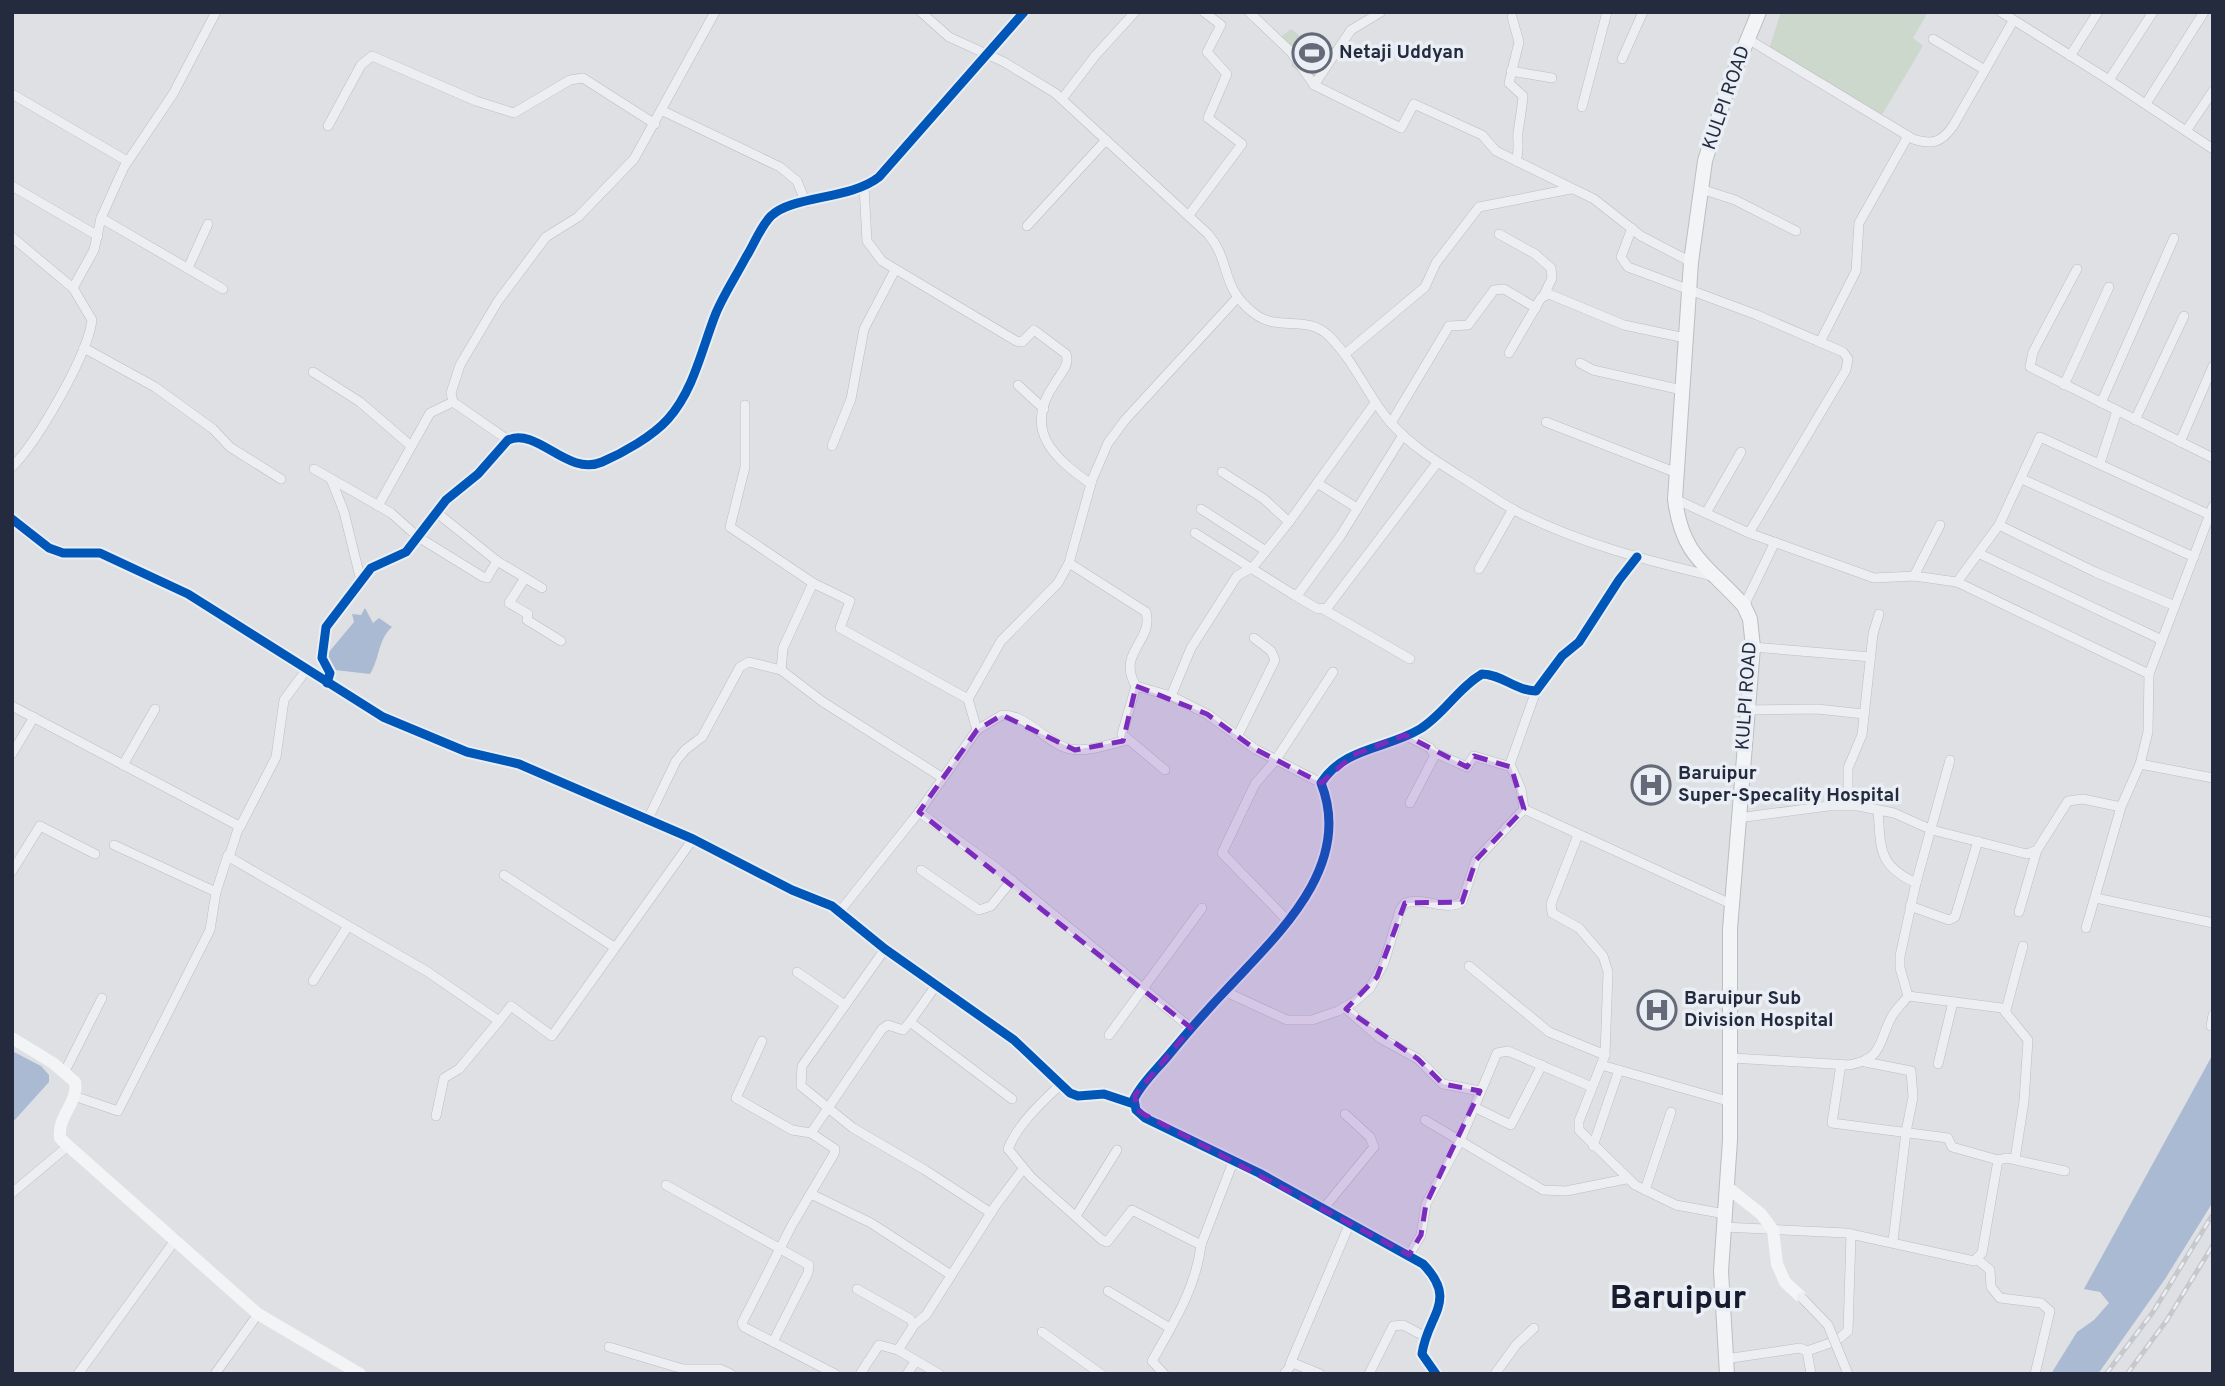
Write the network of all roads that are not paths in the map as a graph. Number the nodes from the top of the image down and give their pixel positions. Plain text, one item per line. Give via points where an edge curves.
1 (216, 12) edge
2 (715, 12) edge
3 (921, 12) edge
4 (1024, 12) edge
5 (1135, 12) edge
6 (1204, 12) edge
7 (1249, 12) edge
8 (1381, 12) edge
9 (1607, 12) edge
10 (1643, 12) edge
11 (1759, 12) edge
12 (2001, 12) edge
13 (2098, 12) edge
14 (2153, 12) edge
15 (2204, 12) edge
16 (1512, 17) dead end
17 (2012, 21) junction
18 (1748, 39) junction
19 (1933, 39) dead end
20 (987, 54) junction
21 (2070, 56) junction
22 (1622, 58) dead end
23 (1985, 70) junction
24 (1511, 71) junction
25 (1552, 78) dead end
26 (2109, 80) junction
27 (1314, 85) junction
28 (2213, 91) edge
29 (12, 94) edge
30 (1062, 99) junction
31 (2147, 102) junction
32 (1582, 107) dead end
33 (663, 111) junction
34 (655, 124) junction
35 (328, 126) dead end
36 (2186, 131) junction
37 (1908, 136) junction
38 (1106, 140) junction
39 (2213, 149) edge
40 (127, 161) junction
41 (1516, 161) junction
42 (12, 186) edge
43 (864, 187) junction
44 (1573, 189) junction
45 (1701, 189) junction
46 (806, 203) junction
47 (1189, 215) junction
48 (101, 218) junction
49 (208, 224) dead end
50 (1027, 226) dead end
51 (1632, 228) junction
52 (1796, 231) dead end
53 (1499, 234) dead end
54 (98, 236) junction
55 (12, 237) edge
56 (2174, 238) dead end
57 (1691, 262) junction
58 (188, 268) junction
59 (2077, 269) dead end
60 (895, 270) junction
61 (2109, 287) dead end
62 (73, 288) junction
63 (223, 289) dead end
64 (1689, 292) junction
65 (1544, 295) junction
66 (1237, 298) junction
67 (1536, 308) junction
68 (2184, 316) dead end
69 (1685, 338) junction
70 (1820, 342) junction
71 (84, 348) junction
72 (1509, 353) dead end
73 (1345, 354) junction
74 (1580, 363) dead end
75 (2213, 366) edge
76 (313, 372) dead end
77 (1018, 385) dead end
78 (2064, 385) junction
79 (1682, 390) junction
80 (453, 402) junction
81 (1375, 403) junction
82 (2101, 403) junction
83 (745, 405) dead end
84 (1044, 409) junction
85 (2117, 411) junction
86 (2135, 420) junction
87 (1546, 422) dead end
88 (1391, 423) junction
89 (1403, 435) junction
90 (508, 440) junction
91 (2180, 442) junction
92 (411, 446) junction
93 (832, 446) dead end
94 (1741, 452) dead end
95 (2213, 458) edge
96 (1437, 463) junction
97 (2100, 463) junction
98 (12, 467) edge
99 (314, 469) dead end
100 (1222, 472) dead end
101 (1677, 473) junction
102 (331, 478) junction
103 (281, 480) dead end
104 (2022, 480) junction
105 (1317, 483) junction
106 (1091, 484) junction
107 (1675, 499) junction
108 (378, 506) junction
109 (1357, 508) junction
110 (1201, 509) dead end
111 (1513, 509) junction
112 (2211, 510) edge
113 (436, 512) junction
114 (1706, 513) junction
115 (12, 519) edge
116 (1289, 523) junction
117 (1940, 525) dead end
118 (1999, 525) junction
119 (1195, 533) dead end
120 (1749, 533) junction
121 (418, 537) junction
122 (1776, 542) junction
123 (1266, 551) junction
124 (1980, 554) junction
125 (1637, 557) junction
126 (2194, 557) junction
127 (497, 561) junction
128 (1069, 563) junction
129 (1253, 567) junction
130 (1479, 569) dead end
131 (1914, 576) junction
132 (525, 578) junction
133 (1717, 578) junction
134 (361, 582) junction
135 (1957, 582) junction
136 (813, 583) junction
137 (542, 588) dead end
138 (1294, 595) junction
139 (1744, 606) junction
140 (2175, 606) junction
141 (1323, 610) junction
142 (1879, 614) dead end
143 (1254, 638) dead end
144 (2162, 640) junction
145 (561, 641) dead end
146 (1753, 647) junction
147 (1871, 657) junction
148 (1410, 659) dead end
149 (307, 669) junction
150 (781, 670) junction
151 (1334, 672) dead end
152 (2149, 674) junction
153 (327, 683) junction
154 (1136, 686) junction
155 (1536, 691) junction
156 (1171, 695) junction
157 (968, 699) junction
158 (12, 706) edge
159 (155, 709) dead end
160 (1747, 710) junction
161 (1864, 714) junction
162 (33, 717) junction
163 (978, 730) junction
164 (1238, 735) junction
165 (1405, 735) junction
166 (1127, 740) junction
167 (1433, 752) junction
168 (12, 754) edge
169 (1950, 760) dead end
170 (1275, 761) junction
171 (2140, 764) junction
172 (123, 765) junction
173 (1511, 767) junction
174 (1165, 770) dead end
175 (943, 778) junction
176 (2213, 778) edge
177 (1321, 783) junction
178 (1410, 803) dead end
179 (1848, 805) junction
180 (2121, 807) junction
181 (1524, 809) junction
182 (1878, 810) junction
183 (919, 812) junction
184 (1738, 818) junction
185 (648, 819) junction
186 (240, 827) junction
187 (1932, 830) junction
188 (1578, 835) junction
189 (693, 839) junction
190 (1978, 841) junction
191 (114, 845) dead end
192 (2037, 850) junction
193 (95, 854) dead end
194 (228, 855) junction
195 (921, 870) dead end
196 (12, 871) edge
197 (504, 874) dead end
198 (1012, 880) junction
199 (1916, 883) junction
200 (216, 892) junction
201 (2096, 898) junction
202 (1731, 904) junction
203 (1910, 906) junction
204 (1202, 908) dead end
205 (840, 911) junction
206 (2019, 912) dead end
207 (1289, 921) junction
208 (2213, 923) edge
209 (348, 926) junction
210 (2086, 928) dead end
211 (2023, 946) dead end
212 (614, 947) junction
213 (885, 949) junction
214 (1469, 966) dead end
215 (797, 972) dead end
216 (313, 981) dead end
217 (937, 984) junction
218 (1143, 989) junction
219 (1224, 991) junction
220 (1908, 996) junction
221 (102, 998) dead end
222 (1953, 1002) junction
223 (845, 1005) junction
224 (1344, 1007) junction
225 (2006, 1010) junction
226 (2213, 1014) edge
227 (499, 1021) junction
228 (910, 1022) junction
229 (2211, 1026) edge
230 (1191, 1028) junction
231 (1109, 1035) dead end
232 (12, 1038) edge
233 (762, 1041) dead end
234 (1605, 1055) junction
235 (1731, 1058) junction
236 (1865, 1062) junction
237 (1841, 1064) junction
238 (1542, 1065) junction
239 (1601, 1065) junction
240 (1938, 1065) dead end
241 (1619, 1070) junction
242 (65, 1071) junction
243 (1060, 1084) junction
244 (1592, 1087) junction
245 (1480, 1091) junction
246 (74, 1096) junction
247 (1012, 1099) dead end
248 (1731, 1102) junction
249 (1134, 1104) junction
250 (826, 1107) junction
251 (1474, 1107) junction
252 (1671, 1112) dead end
253 (1345, 1114) dead end
254 (436, 1116) dead end
255 (1425, 1120) dead end
256 (1906, 1132) junction
257 (811, 1133) junction
258 (1460, 1141) junction
259 (68, 1146) junction
260 (1593, 1146) junction
261 (1117, 1150) dead end
262 (2015, 1159) junction
263 (1998, 1160) junction
264 (1233, 1162) junction
265 (1023, 1169) junction
266 (2065, 1171) dead end
267 (1626, 1179) junction
268 (666, 1185) dead end
269 (1727, 1188) junction
270 (1645, 1190) junction
271 (12, 1193) edge
272 (811, 1194) junction
273 (1323, 1209) junction
274 (991, 1213) junction
275 (1076, 1216) junction
276 (1724, 1220) junction
277 (1350, 1223) junction
278 (1773, 1230) junction
279 (1851, 1234) junction
280 (176, 1239) junction
281 (1893, 1241) junction
282 (1201, 1245) junction
283 (781, 1247) junction
284 (1409, 1255) junction
285 (1976, 1259) junction
286 (951, 1275) junction
287 (857, 1289) dead end
288 (1108, 1291) dead end
289 (1801, 1297) joint
290 (258, 1314) junction
291 (914, 1325) junction
292 (1170, 1328) junction
293 (1534, 1328) dead end
294 (1042, 1332) dead end
295 (1426, 1337) junction
296 (773, 1342) junction
297 (609, 1347) dead end
298 (898, 1350) junction
299 (1807, 1351) junction
300 (915, 1362) junction
301 (1290, 1364) junction
302 (1726, 1367) edge
303 (864, 1373) edge
304 (78, 1374) edge
305 (215, 1374) edge
306 (360, 1374) edge
307 (731, 1374) edge
308 (835, 1374) edge
309 (907, 1374) edge
310 (939, 1374) edge
311 (1101, 1374) edge
312 (1164, 1374) edge
313 (1284, 1374) edge
314 (1320, 1374) edge
315 (1369, 1374) edge
316 (1436, 1374) edge
317 (1495, 1374) edge
318 (1811, 1374) edge
319 (1848, 1374) edge
320 (2035, 1374) edge

1 - 40 street via 173,94
2 - 33 street
3 - 20 street via 949,37
4 - 20 street
5 - 30 street
6 - 47 street via 1221,25 1207,52 1227,74 1208,118 1242,144
7 - 27 street via 1291,52
8 - 27 street via 1351,30
9 - 32 street
10 - 22 street
11 - 18 main road, KULPI ROAD
12 - 17 street
13 - 21 street
14 - 26 street
15 - 31 street
16 - 24 street via 1519,42
17 - 21 street
17 - 23 street
18 - 37 street
18 - 45 main road, KULPI ROAD via 1711,136
19 - 23 street
20 - 30 street
20 - 43 street via 879,177
21 - 26 street
23 - 37 street via 1945,136 1927,144
24 - 25 street
24 - 41 street via 1509,83 1523,96
26 - 31 street
27 - 41 street via 1401,128 1414,104 1482,135 1496,151
28 - 36 street
29 - 40 street
30 - 38 street
31 - 36 street
33 - 34 street
33 - 46 street via 780,167 797,181
34 - 35 street via 583,78 570,79 514,113 372,56 361,65
34 - 80 street via 626,168 578,217 546,237 505,292 460,365 451,393
36 - 39 street
37 - 70 street via 1860,223 1856,271
38 - 47 street
38 - 50 street
40 - 48 street
41 - 44 street
42 - 54 street
43 - 46 street
43 - 60 street via 867,241 875,255
44 - 51 street
44 - 73 street via 1479,207 1436,263 1420,293
45 - 52 street via 1735,200
45 - 57 main road, KULPI ROAD
46 - 90 street via 775,213 768,221 722,300 679,402 663,424 588,466 525,438
47 - 66 street via 1214,241
48 - 54 street
48 - 58 street
49 - 58 street
51 - 57 street
51 - 64 street via 1623,263
53 - 65 street via 1551,268
54 - 62 street
55 - 62 street
56 - 82 street
57 - 64 main road, KULPI ROAD
58 - 63 street
59 - 78 street via 2029,362 2034,371
60 - 84 street via 1016,341 1022,342 1036,331 1066,354 1068,362 1048,392
60 - 93 street via 864,329 851,399
61 - 78 street
62 - 71 street via 92,315
64 - 69 main road, KULPI ROAD
64 - 70 street
65 - 67 street
65 - 69 street via 1624,325
66 - 73 street via 1269,322 1317,327
66 - 106 street via 1125,420 1101,455
67 - 72 street
67 - 88 street via 1504,289 1494,290 1468,325 1449,326
68 - 86 street
69 - 79 main road, KULPI ROAD
70 - 120 street via 1843,352 1848,359 1846,370
71 - 98 street via 35,439
71 - 103 street via 155,387 214,429 230,447
73 - 81 street
74 - 79 street
75 - 91 street
76 - 92 street via 360,402
77 - 84 street
78 - 82 street
79 - 101 main road, KULPI ROAD
80 - 90 street
80 - 92 street via 433,410
81 - 88 street
81 - 105 street
82 - 85 street
83 - 136 street via 745,467 730,527
84 - 106 street via 1042,436 1058,461
85 - 86 street
85 - 97 street
86 - 91 street
87 - 101 street
88 - 89 street
89 - 96 street
89 - 109 street
90 - 113 street
91 - 95 street
92 - 108 street
94 - 114 street
96 - 111 street
96 - 141 street
97 - 104 street via 2040,437
97 - 112 street
99 - 102 street
100 - 116 street via 1264,499
101 - 107 main road, KULPI ROAD
102 - 108 street
102 - 134 street
104 - 118 street
104 - 126 street
105 - 109 street
105 - 116 street
106 - 128 street
107 - 114 street
107 - 133 main road, KULPI ROAD via 1686,543
108 - 121 street
109 - 138 street via 1305,588
110 - 123 street
111 - 125 street via 1588,543
111 - 130 street
112 - 126 street
113 - 121 street
113 - 127 street
114 - 120 street
115 - 149 street via 49,548 63,553 100,553 164,582
116 - 123 street
117 - 131 street
118 - 124 street
118 - 140 street
119 - 129 street
120 - 122 street
121 - 127 street via 485,578
121 - 134 street via 406,552 371,568
122 - 131 street via 1874,578
122 - 139 street
123 - 129 street
124 - 135 street
124 - 144 street
125 - 133 street
125 - 155 street via 1579,642 1562,656
126 - 140 street
127 - 132 street
128 - 154 street via 1146,612 1147,624 1129,665
128 - 157 street via 1058,583 1000,641
129 - 138 street
129 - 156 street via 1237,576 1199,634
131 - 135 street
132 - 137 street
132 - 145 street via 509,603
133 - 139 main road, KULPI ROAD
134 - 153 street via 324,631 322,658 331,675
135 - 152 street
136 - 150 street via 783,648
136 - 157 street via 849,601 840,628
138 - 141 street
139 - 146 main road, KULPI ROAD
140 - 144 street
141 - 148 street
142 - 147 street
143 - 164 street via 1275,660
144 - 152 street
146 - 147 street
146 - 160 main road, KULPI ROAD
147 - 161 street
149 - 153 street
149 - 186 street via 284,700 276,757
150 - 175 street
150 - 185 street via 749,662 740,667 702,737 676,761
151 - 170 street
152 - 171 street via 2148,732
153 - 185 street via 419,734 467,752 513,762
154 - 156 street
154 - 166 street via 1122,729
155 - 165 street via 1495,674 1482,674 1438,715
155 - 173 street via 1511,755
156 - 164 street
157 - 163 street
158 - 162 street
159 - 172 street
160 - 161 street
160 - 184 main road, KULPI ROAD
161 - 179 street via 1862,736 1848,768
162 - 168 street
162 - 172 street
163 - 166 street via 1009,715 1075,750
163 - 175 street
164 - 170 street
165 - 167 street
165 - 177 street via 1353,755
166 - 174 street
167 - 173 street via 1467,767 1474,756
167 - 178 street
169 - 187 street
170 - 177 street
170 - 207 street via 1255,784 1222,853
171 - 176 street
171 - 180 street
172 - 186 street
173 - 181 street
175 - 183 street
177 - 207 street via 1330,809 1324,851 1310,894
179 - 182 street
179 - 184 street
180 - 192 street via 2083,799 2068,801
180 - 201 street
181 - 188 street
181 - 224 street via 1473,865 1462,902 1455,906 1405,903 1377,977
182 - 187 street
182 - 199 street via 1885,861
183 - 198 street
183 - 205 street
184 - 202 main road, KULPI ROAD
185 - 189 street
186 - 194 street
187 - 190 street
187 - 199 street
188 - 202 street
188 - 234 street via 1551,904 1552,913 1579,928 1603,956 1608,972
189 - 205 street
189 - 212 street
190 - 192 street via 2021,853
190 - 203 street via 1955,917 1949,920
191 - 200 street
192 - 206 street
193 - 196 street via 40,826
194 - 200 street
194 - 209 street
195 - 198 street via 979,910 991,906
197 - 212 street
198 - 218 street
199 - 203 street
200 - 246 street via 209,930 118,1111
201 - 208 street
201 - 210 street
202 - 235 main road, KULPI ROAD
203 - 220 street via 1900,968
204 - 218 street
205 - 213 street
207 - 219 street
209 - 216 street
209 - 227 street via 428,972
211 - 225 street
212 - 227 street via 552,1037 511,1006
213 - 217 street
213 - 223 street
214 - 234 street via 1549,1032
215 - 223 street
217 - 228 street
217 - 243 street via 1014,1040
218 - 230 street
218 - 231 street
219 - 224 street via 1287,1020 1312,1020
219 - 230 street
220 - 222 street
220 - 236 street via 1891,1017 1878,1050
221 - 242 street
222 - 225 street
222 - 240 street
223 - 250 street via 802,1066 799,1078 801,1086
224 - 245 street via 1380,1038 1418,1059 1443,1084
225 - 262 street via 2028,1040
226 - 229 street
227 - 254 street via 459,1069 444,1078
228 - 247 street
228 - 250 street via 903,1030 888,1025 882,1029
230 - 249 street via 1135,1095
232 - 242 main road
233 - 257 street via 736,1098 792,1130
234 - 239 street
235 - 237 street
235 - 248 main road, KULPI ROAD
236 - 237 street
236 - 256 street via 1911,1071 1913,1097
237 - 256 street via 1832,1123
238 - 244 street
238 - 245 street via 1501,1050
238 - 251 street via 1511,1125
239 - 241 street
239 - 244 street
241 - 248 street
241 - 260 street
242 - 246 main road via 75,1082
243 - 249 street via 1078,1096 1104,1094
243 - 265 street via 1010,1143 1008,1149
244 - 260 street via 1579,1130
245 - 251 street
246 - 259 main road via 60,1124 60,1138
248 - 269 main road, KULPI ROAD
249 - 264 street via 1145,1118
250 - 257 street
250 - 274 street
251 - 258 street
252 - 270 street
253 - 273 street via 1370,1137 1374,1147
255 - 258 street
256 - 263 street via 1948,1138 1952,1147
256 - 281 street
257 - 272 street via 835,1149
258 - 267 street via 1543,1190 1566,1191
258 - 284 street via 1426,1204 1421,1235
259 - 271 street
259 - 280 main road
260 - 267 street
261 - 275 street
262 - 263 street
262 - 266 street
263 - 285 street via 1982,1253
264 - 273 street
264 - 282 street
265 - 274 street
265 - 275 street
267 - 270 street
268 - 283 street
269 - 276 main road, KULPI ROAD
269 - 278 main road via 1762,1214
270 - 276 street via 1676,1206
272 - 283 street
272 - 286 street via 861,1218
273 - 277 street
274 - 286 street
275 - 282 street via 1107,1242 1128,1213 1137,1210
276 - 278 street
276 - 302 main road, KULPI ROAD via 1721,1271
277 - 284 street
277 - 301 street
278 - 279 street
278 - 289 main road via 1777,1264
279 - 281 street
279 - 299 street via 1848,1331 1836,1341
280 - 290 main road
280 - 304 street
281 - 285 street
282 - 292 street via 1195,1277
283 - 296 street via 806,1262 809,1269
283 - 296 street via 742,1318 744,1327
284 - 295 street via 1440,1287 1439,1308
285 - 320 street via 1990,1269 1991,1287 2000,1298 2041,1303 2050,1311
286 - 291 street via 926,1315
287 - 291 street
288 - 292 street
289 - 319 street, bridge via 1828,1325
290 - 305 street
290 - 306 main road
291 - 298 street
292 - 312 street via 1152,1361
293 - 317 street
294 - 311 street
295 - 315 street via 1404,1325 1392,1326
295 - 316 street via 1422,1354
296 - 308 street
297 - 307 street via 683,1369
298 - 300 street
298 - 303 street via 878,1345
299 - 302 street via 1800,1348
299 - 318 street
300 - 309 street
300 - 310 street
301 - 313 street
301 - 314 street

